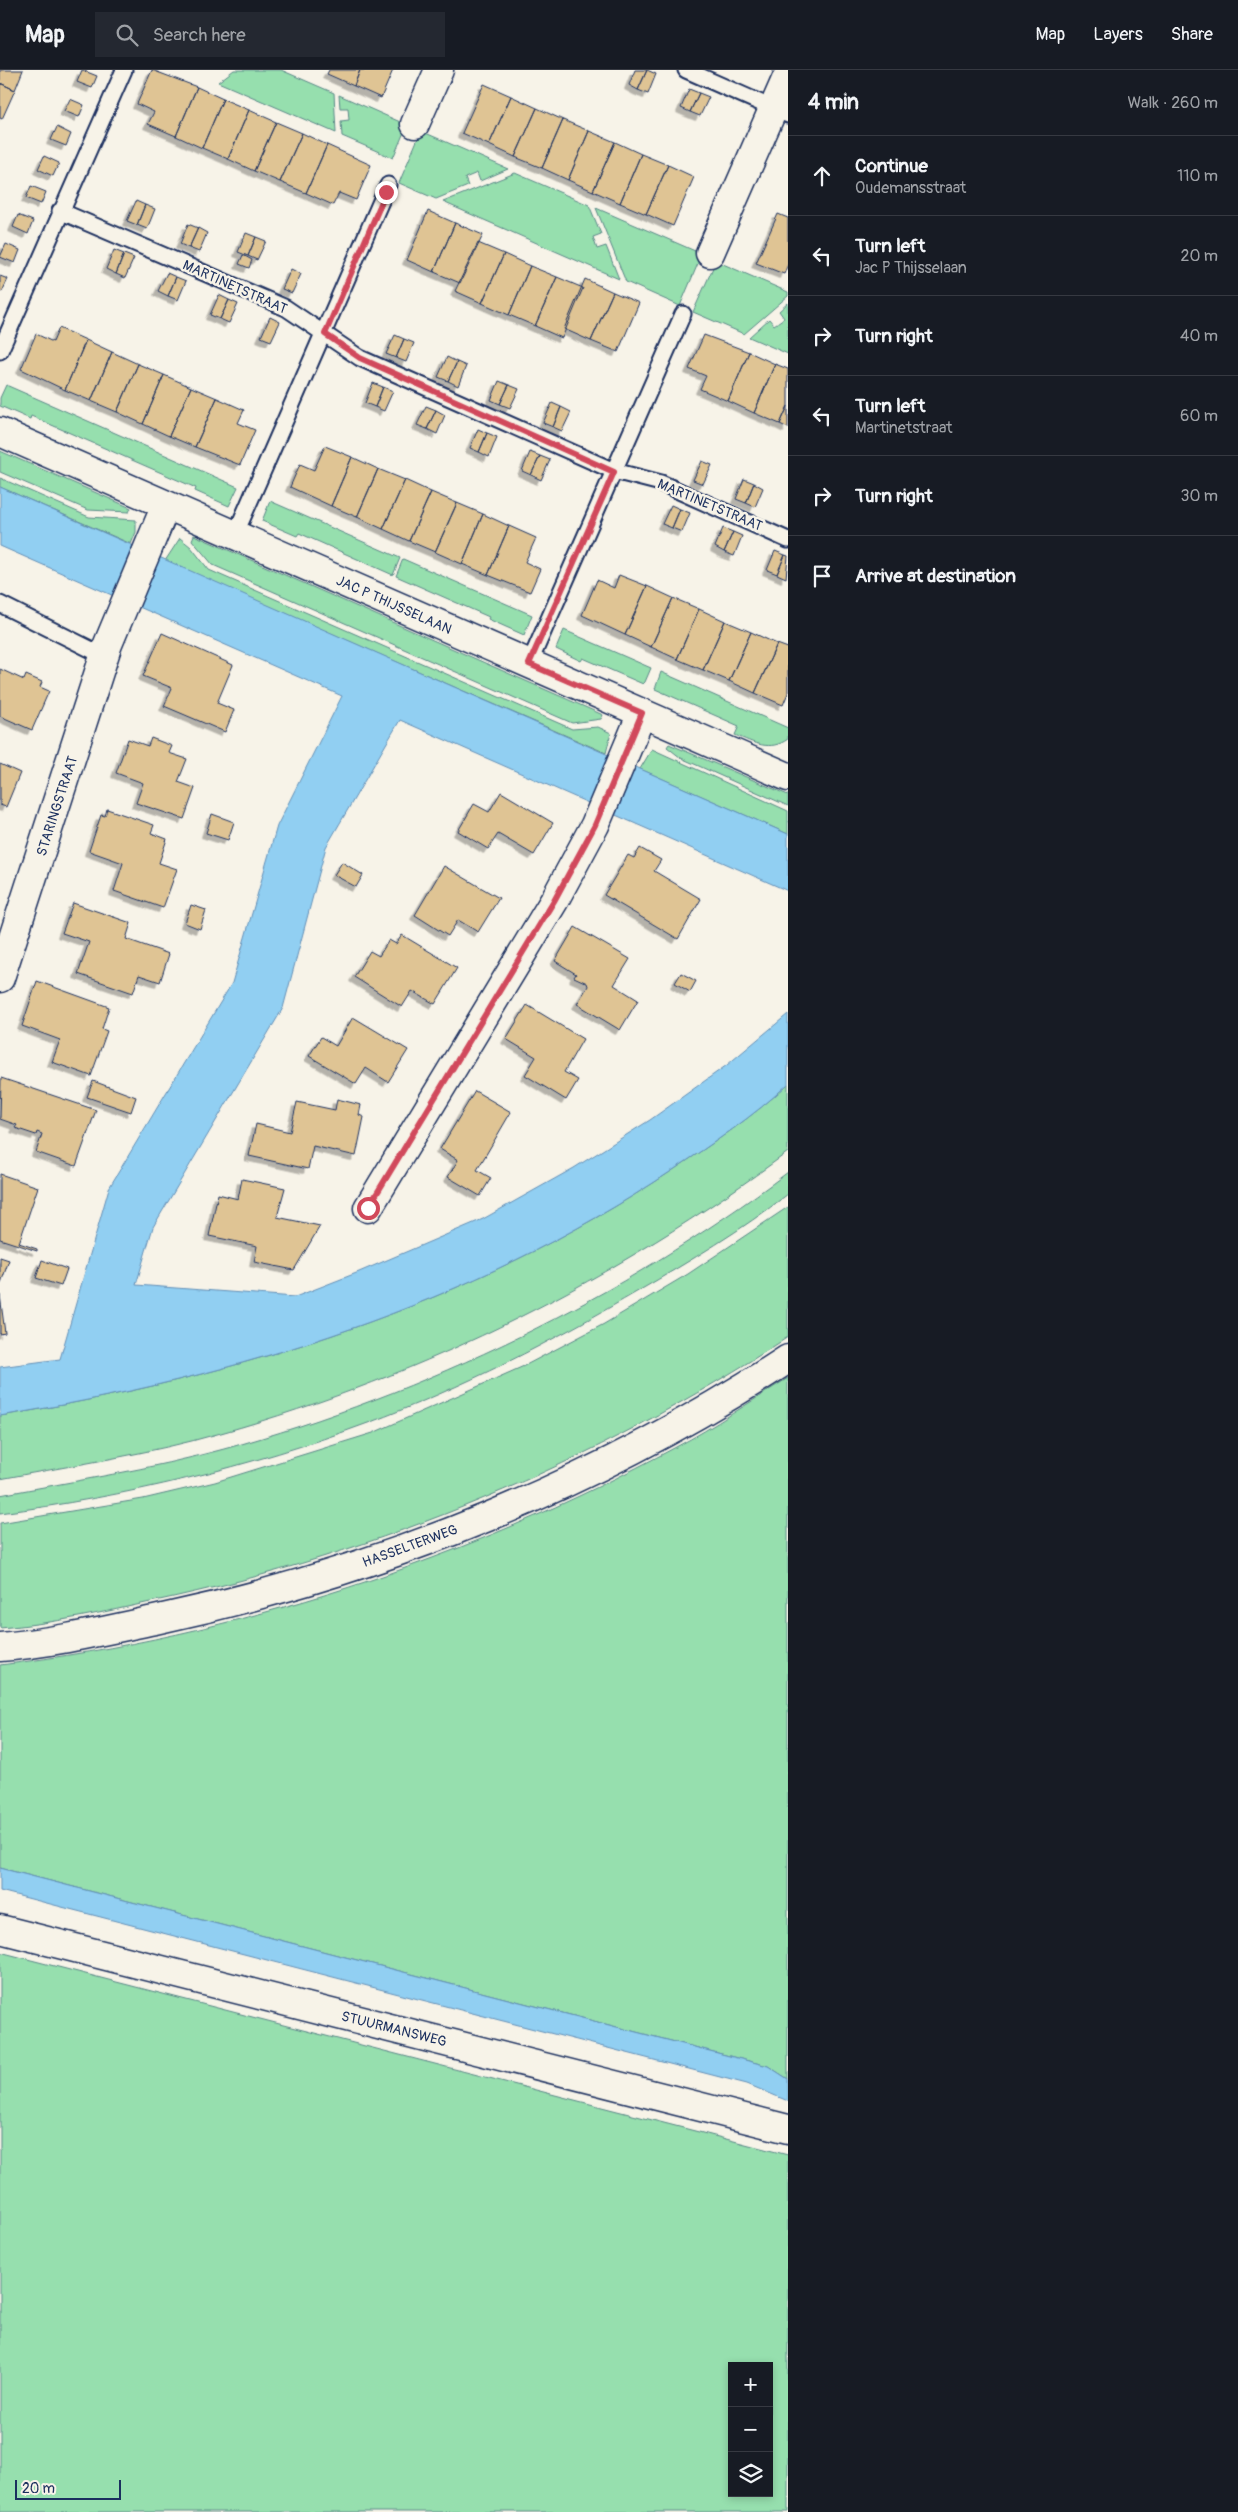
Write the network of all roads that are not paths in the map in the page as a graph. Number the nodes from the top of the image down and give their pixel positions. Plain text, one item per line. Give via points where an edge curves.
1 (124, 70) edge
2 (439, 70) edge
3 (686, 70) edge
4 (788, 76) edge
5 (781, 112) edge
6 (415, 124) dead end
7 (388, 185) dead end
8 (60, 211) junction
9 (710, 254) dead end
10 (683, 314) dead end
11 (325, 334) junction
12 (0, 351) edge
13 (0, 432) edge
14 (614, 472) junction
15 (166, 505) junction
16 (235, 536) junction
17 (788, 540) edge
18 (0, 604) edge
19 (104, 656) junction
20 (529, 664) junction
21 (642, 713) junction
22 (788, 777) edge
23 (3, 961) edge
24 (368, 1208) dead end
25 (788, 1359) edge
26 (0, 1647) edge
27 (0, 1929) edge
28 (788, 2129) edge

1 - 8 lane
2 - 6 street
3 - 5 lane
4 - 5 street
5 - 9 street
7 - 11 lane
8 - 11 lane, MARTINETSTRAAT via 286,308
8 - 12 lane
10 - 14 lane
11 - 14 lane, MARTINETSTRAAT via 360,358
11 - 16 lane
13 - 15 street, JAC P THIJSSELAAN
14 - 17 lane, MARTINETSTRAAT via 661,482
14 - 20 lane
15 - 16 street, JAC P THIJSSELAAN
15 - 19 street, STARINGSTRAAT
16 - 20 street, JAC P THIJSSELAAN
18 - 19 lane
19 - 23 street, STARINGSTRAAT
20 - 21 street, JAC P THIJSSELAAN
21 - 22 street, JAC P THIJSSELAAN
21 - 24 street via 595,825 554,901
25 - 26 street, HASSELTERWEG via 657,1437 575,1478 444,1535 338,1573 234,1603 108,1630
27 - 28 street, STUURMANSWEG

